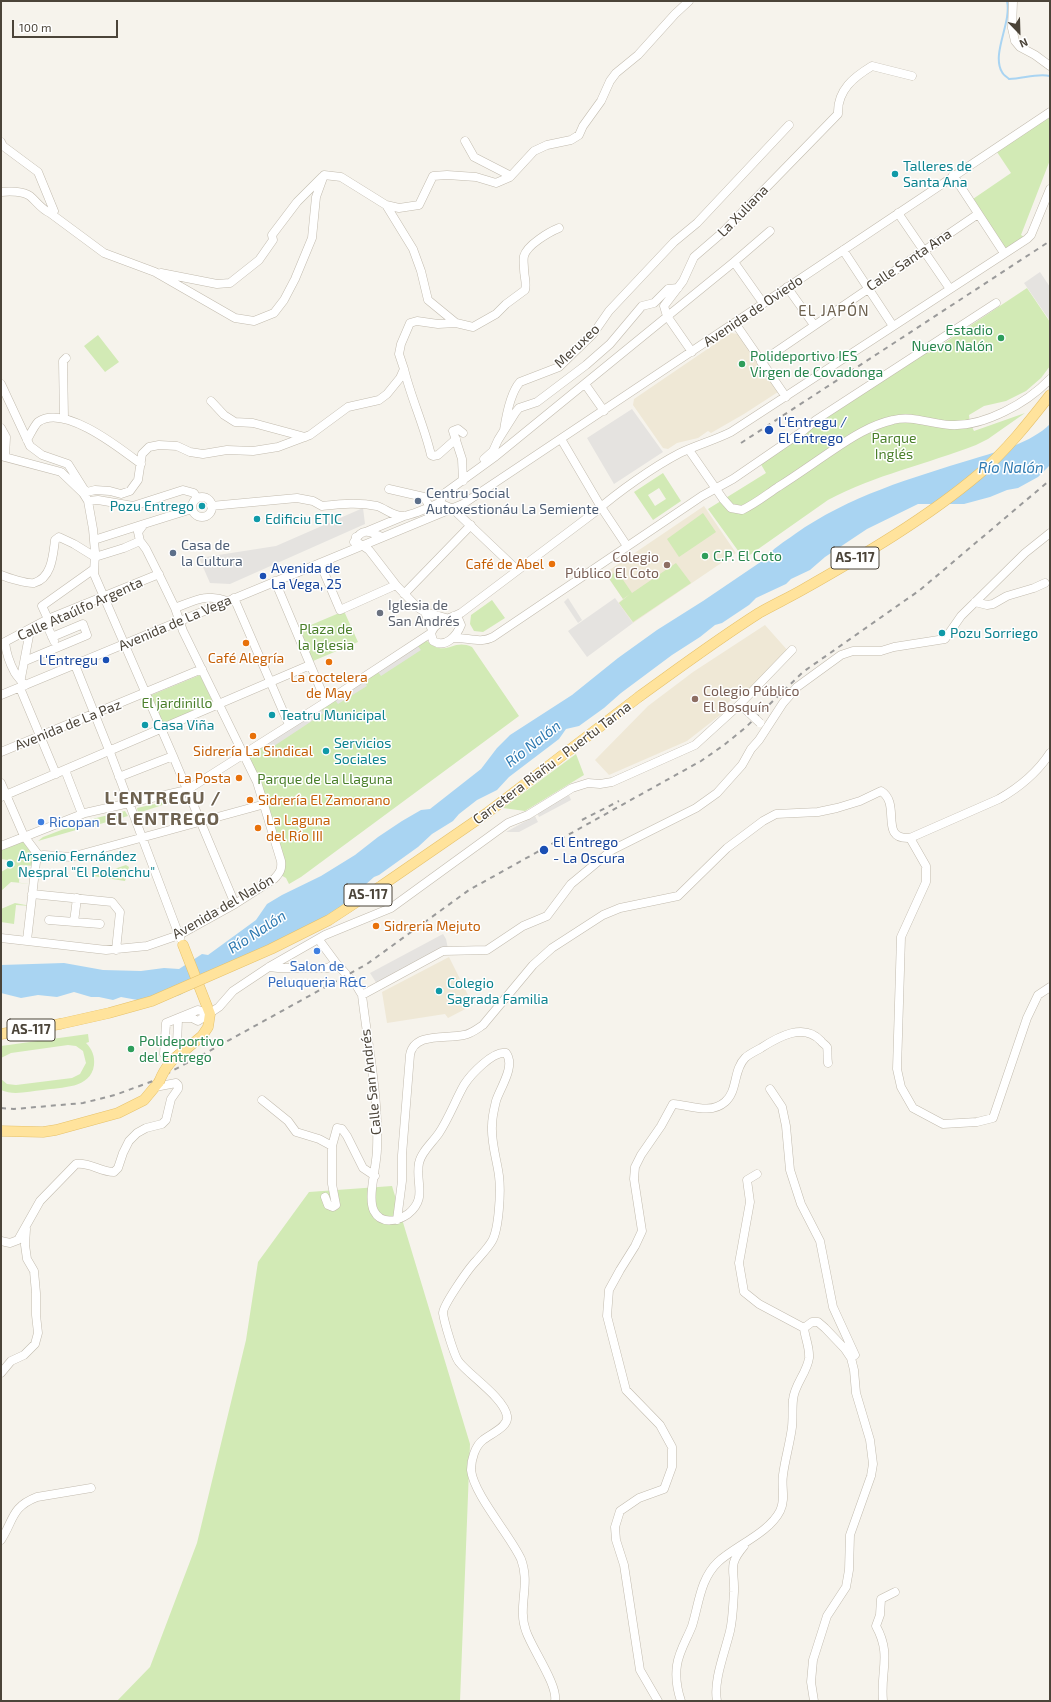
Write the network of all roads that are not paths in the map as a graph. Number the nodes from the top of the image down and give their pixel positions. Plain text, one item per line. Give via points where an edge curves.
1 (689, 1) edge
2 (1013, 1) edge
3 (1050, 66) edge
4 (912, 76) dead end
5 (1050, 112) edge
6 (789, 125) dead end
7 (465, 141) dead end
8 (1, 142) edge
9 (324, 175) junction
10 (953, 175) junction
11 (511, 176) junction
12 (1050, 189) edge
13 (1, 192) edge
14 (386, 205) junction
15 (50, 213) junction
16 (898, 213) junction
17 (978, 214) junction
18 (560, 228) dead end
19 (770, 231) dead end
20 (843, 250) junction
21 (924, 250) junction
22 (1004, 253) junction
23 (734, 262) junction
24 (153, 271) junction
25 (787, 287) junction
26 (678, 288) junction
27 (868, 288) junction
28 (950, 289) junction
29 (763, 303) junction
30 (996, 303) dead end
31 (609, 311) joint
32 (667, 316) junction
33 (456, 323) junction
34 (735, 323) junction
35 (814, 325) junction
36 (893, 326) junction
37 (692, 352) junction
38 (66, 358) dead end
39 (761, 362) junction
40 (404, 369) junction
41 (1050, 379) edge
42 (1, 384) edge
43 (585, 384) junction
44 (1050, 395) edge
45 (786, 397) junction
46 (211, 401) dead end
47 (604, 411) junction
48 (64, 418) junction
49 (1, 428) edge
50 (504, 430) junction
51 (463, 433) dead end
52 (305, 437) junction
53 (456, 439) junction
54 (561, 439) junction
55 (27, 440) junction
56 (685, 451) junction
57 (3, 457) edge
58 (141, 464) junction
59 (463, 479) junction
60 (389, 489) dead end
61 (714, 489) junction
62 (84, 493) junction
63 (197, 498) junction
64 (88, 501) junction
65 (439, 503) junction
66 (211, 506) junction
67 (601, 506) junction
68 (430, 507) junction
69 (192, 509) junction
70 (454, 509) junction
71 (405, 516) junction
72 (144, 524) junction
73 (471, 525) junction
74 (368, 531) junction
75 (1050, 533) edge
76 (356, 537) junction
77 (382, 537) junction
78 (94, 540) junction
79 (140, 541) junction
80 (361, 546) junction
81 (627, 546) junction
82 (350, 550) junction
83 (95, 557) junction
84 (320, 562) junction
85 (94, 569) junction
86 (515, 572) junction
87 (159, 574) junction
88 (1, 576) edge
89 (275, 581) junction
90 (1045, 583) dead end
91 (396, 585) junction
92 (404, 594) junction
93 (104, 597) junction
94 (230, 600) junction
95 (975, 602) junction
96 (175, 608) junction
97 (425, 612) junction
98 (456, 618) junction
99 (47, 620) junction
100 (180, 621) junction
101 (26, 631) junction
102 (432, 635) junction
103 (52, 637) junction
104 (453, 638) junction
105 (471, 638) junction
106 (3, 643) edge
107 (125, 644) junction
108 (56, 647) junction
109 (792, 650) dead end
110 (25, 661) junction
111 (75, 665) junction
112 (310, 665) junction
113 (202, 669) junction
114 (20, 678) junction
115 (270, 683) junction
116 (22, 687) junction
117 (146, 693) junction
118 (1, 695) edge
119 (326, 702) junction
120 (220, 705) junction
121 (741, 707) junction
122 (95, 714) junction
123 (289, 725) junction
124 (763, 725) junction
125 (161, 728) junction
126 (40, 736) junction
127 (110, 751) junction
128 (1, 752) edge
129 (244, 753) junction
130 (1050, 753) edge
131 (173, 756) junction
132 (65, 770) junction
133 (56, 774) junction
134 (119, 777) junction
135 (1, 783) edge
136 (188, 790) junction
137 (4, 796) edge
138 (128, 803) junction
139 (265, 804) junction
140 (82, 814) junction
141 (201, 822) junction
142 (24, 836) junction
143 (142, 838) junction
144 (910, 838) junction
145 (1, 846) edge
146 (39, 856) junction
147 (32, 894) junction
148 (77, 898) junction
149 (235, 904) junction
150 (48, 920) dead end
151 (74, 922) junction
152 (100, 924) dead end
153 (179, 935) junction
154 (1, 938) edge
155 (28, 940) junction
156 (319, 940) junction
157 (182, 945) joint
158 (116, 950) junction
159 (336, 963) junction
160 (269, 967) junction
161 (1050, 987) edge
162 (362, 995) junction
163 (208, 1009) junction
164 (180, 1019) dead end
165 (1, 1034) edge
166 (828, 1063) dead end
167 (157, 1084) junction
168 (770, 1089) dead end
169 (262, 1100) dead end
170 (1, 1131) edge
171 (332, 1146) junction
172 (757, 1174) dead end
173 (375, 1176) junction
174 (325, 1196) dead end
175 (398, 1220) junction
176 (26, 1228) junction
177 (1, 1241) edge
178 (804, 1328) junction
179 (851, 1358) junction
180 (1, 1373) edge
181 (91, 1488) dead end
182 (1, 1540) edge
183 (748, 1541) junction
184 (895, 1592) dead end
185 (555, 1701) edge
186 (658, 1701) edge
187 (681, 1701) edge
188 (717, 1701) edge
189 (814, 1701) edge
190 (883, 1701) edge

1 - 11 street via 638,55 616,73 579,135 572,140 547,145 534,151
2 - 3 street via 1012,28 1015,41
4 - 26 street, La Xuliana via 872,66 856,76 842,92 837,107 838,114 723,232 694,257
5 - 10 street, Avenida de Oviedo
6 - 31 street, La Xuliana via 697,223 674,242
7 - 11 street via 474,157
8 - 15 street via 38,172 54,211
9 - 14 street via 341,177
9 - 24 street via 296,202 272,235 272,240 259,260 230,283 201,282
9 - 24 street via 316,197 312,238 284,300 274,312 254,321 235,318
10 - 16 street, Avenida de Oviedo
10 - 17 street
11 - 14 street via 496,182 476,177 433,176 419,205 399,208
12 - 22 street via 1031,235
13 - 15 street via 28,195 42,210
14 - 33 street via 413,249 428,300
15 - 24 street via 104,253
16 - 20 street, Avenida de Oviedo
16 - 21 street
17 - 21 street, Calle Santa Ana
17 - 22 street
18 - 33 street via 543,235 524,256 526,290 522,294 496,314 473,327
19 - 23 street
20 - 25 street, Avenida de Oviedo
20 - 27 street
21 - 27 street, Calle Santa Ana
21 - 28 street
22 - 28 street
23 - 29 street
23 - 32 street
25 - 29 street, Avenida de Oviedo
25 - 35 street
26 - 32 street, La Xuliana via 664,306
26 - 50 street via 668,289 654,303 642,306 610,344 537,402 520,408
27 - 35 street, Calle Santa Ana
27 - 36 street
28 - 36 street
29 - 34 street, Avenida de Oviedo
30 - 61 street via 816,420 729,482
31 - 50 street, Meruxeo via 593,334 559,367 520,382 516,387
32 - 37 street
32 - 43 street
33 - 40 street via 410,323 399,354
34 - 37 street, Avenida de Oviedo
34 - 39 street
35 - 39 street, Calle Santa Ana
36 - 45 street
37 - 47 street, Avenida de Oviedo
38 - 48 street via 63,361
39 - 45 street
40 - 52 street via 387,394 378,400 348,407
40 - 53 street via 432,454 438,455
41 - 61 street via 1012,407 970,423 949,425 909,418 881,423 854,436 742,510 730,508
42 - 55 street
43 - 47 street
43 - 59 street
44 - 165 main road, Carretera Riañu - Puertu Tarna / AS-117, bridge via 1011,442 980,473 951,496 911,524 719,639 487,813 329,920 277,946 152,1001 60,1024
45 - 56 street via 731,432
46 - 52 street via 235,422 254,423
47 - 54 street, Avenida de Oviedo
48 - 55 street via 38,422
48 - 58 street via 102,435
49 - 57 street via 6,437
50 - 59 street via 493,451
51 - 53 street via 456,429 453,431
52 - 58 street via 254,451 227,450 203,454 190,452 178,446 159,445 149,447 142,454
53 - 59 street via 462,459
54 - 67 street
54 - 70 street, Avenida de Oviedo
55 - 62 street via 30,446 42,455 68,464
56 - 61 street
56 - 67 street
57 - 62 street via 61,472
58 - 62 street via 138,480 130,491 121,494 95,490
59 - 65 street via 445,493
60 - 68 street via 424,497
61 - 81 street
62 - 64 street
63 - 64 street via 183,490 133,506 98,500
63 - 66 street via 204,497
63 - 69 street via 192,504
64 - 78 street
65 - 68 street
65 - 70 street
66 - 69 street via 209,513 203,516 195,514
66 - 71 street via 297,498 313,501 322,506 350,502 364,504
67 - 81 street
67 - 86 street
68 - 71 street
69 - 72 street
70 - 73 street
70 - 77 street, Avenida de La Vega
71 - 74 street
72 - 78 street
72 - 79 street via 138,532
73 - 86 street via 513,566
73 - 92 street
74 - 76 street
74 - 77 street
75 - 95 street via 1025,553
76 - 80 street
76 - 82 street
77 - 80 street, Avenida de La Vega
78 - 83 street
79 - 83 street
79 - 87 street
80 - 82 street, Avenida de La Vega
80 - 91 street via 369,550
81 - 105 street via 493,637 481,641
82 - 84 street, Avenida de La Vega
83 - 85 street
83 - 88 street via 59,537 55,540 49,570 40,580 33,583
84 - 89 street, Avenida de La Vega
84 - 91 street via 340,610
85 - 93 street
85 - 99 street via 42,606
86 - 98 street
87 - 93 street, Calle Ataúlfo Argenta
87 - 96 street
89 - 94 street, Avenida de La Vega
89 - 112 street
90 - 95 street via 1007,596 993,604
91 - 92 street
92 - 97 street
93 - 99 street, Calle Ataúlfo Argenta
93 - 107 street
94 - 96 street via 206,597
94 - 100 street, Avenida de La Vega
94 - 115 street
95 - 124 street via 961,616 946,639 881,651 853,651 841,655 797,687
96 - 100 street
97 - 98 street
97 - 102 street
98 - 102 street via 436,625
98 - 104 street via 458,632
98 - 105 street
99 - 101 street, Calle Ataúlfo Argenta
99 - 103 street
100 - 107 street, Avenida de La Vega
100 - 113 street
101 - 106 street, Calle Ataúlfo Argenta
101 - 110 street via 29,636
102 - 104 street via 438,643
102 - 119 street
103 - 108 street
103 - 108 street via 83,624 87,635
104 - 105 street
106 - 114 street
107 - 111 street, Avenida de La Vega
107 - 117 street
108 - 110 street
109 - 121 street
110 - 114 street
111 - 116 street, Avenida de La Vega
111 - 122 street
112 - 115 street
112 - 119 street
113 - 117 street, Avenida de La Paz
113 - 120 street
114 - 116 street
115 - 120 street
115 - 123 street
116 - 118 street, Avenida de La Vega
116 - 126 street
117 - 122 street, Avenida de La Paz
117 - 125 street
119 - 123 street
120 - 125 street
120 - 129 street
121 - 124 street, bridge
121 - 156 street via 695,745 612,782 588,783 572,788 528,815 508,823 391,908
122 - 126 street, Avenida de La Paz
122 - 127 street
123 - 129 street
124 - 162 street via 759,740 742,765 717,793 696,808 612,850 571,884 547,916 523,926 487,950 443,951
125 - 127 street
125 - 131 street
126 - 128 street, Avenida de La Paz
126 - 133 street
127 - 132 street
127 - 134 street
129 - 136 street
129 - 139 street
130 - 144 street via 1042,765 1012,792
131 - 134 street
131 - 136 street
132 - 133 street
132 - 140 street
133 - 137 street
134 - 138 street
135 - 137 street
136 - 138 street
136 - 141 street
137 - 142 street
138 - 140 street
138 - 143 street
139 - 141 street
139 - 149 street, Avenida del Nalón via 282,868 274,879
140 - 142 street
141 - 143 street
141 - 149 street
142 - 145 street
142 - 146 street
143 - 146 street via 71,858
143 - 153 street
144 - 161 street via 926,866 926,882 901,937 899,959 897,1069 902,1087 913,1108 943,1124 977,1122 993,1118 1027,1018 1038,995
144 - 175 street via 901,839 891,828 891,802 888,795 881,791 837,808 818,812 776,814 726,848 678,896 620,908 602,916 552,948 533,965 483,1025 474,1031 466,1035 417,1042 410,1055
146 - 147 street
147 - 148 street
147 - 155 street
148 - 151 street
148 - 158 street via 112,902 120,912
149 - 153 street, Avenida del Nalón
150 - 151 street
151 - 152 street
153 - 157 street
153 - 158 street, Avenida del Nalón via 147,946
154 - 155 street, Avenida del Nalón
155 - 158 street, Avenida del Nalón
156 - 159 street
156 - 160 street
157 - 163 main road
159 - 160 street via 328,968
159 - 162 street
160 - 163 street via 233,991 219,1007
162 - 173 street, Calle San Andrés via 376,1116
163 - 164 street via 198,1010
163 - 167 main road, bridge via 208,1027 202,1036 172,1059
166 - 186 street via 827,1047 815,1034 803,1032 779,1036 745,1059 736,1075 734,1090 726,1102 715,1108 673,1104 635,1167 634,1179 642,1231 609,1290 607,1316 626,1390 660,1425 672,1447 672,1467 664,1489 639,1498 620,1511 615,1527 631,1600 640,1670
167 - 170 main road via 144,1100 118,1112 56,1130
167 - 176 street via 178,1085 171,1099 166,1120 162,1124 137,1133 129,1141 114,1172 83,1163 76,1164 40,1201
168 - 179 street via 782,1107 790,1170 801,1204 820,1241 833,1307 855,1355
169 - 171 street via 288,1120 296,1132
171 - 173 street via 337,1128 342,1129 363,1168
171 - 174 street via 332,1184 336,1205 328,1205
172 - 178 street via 747,1180 750,1202 739,1263 744,1292 759,1304
173 - 175 street, Calle San Andrés via 370,1197 374,1212 384,1220
175 - 185 street via 412,1210 418,1200 419,1163 439,1133 465,1084 491,1057 501,1052 506,1053 508,1069 495,1104 492,1124 500,1179 497,1226 492,1242 472,1265 446,1305 443,1314 458,1361 501,1403 507,1416 504,1425 478,1445 472,1470 480,1492 522,1562 526,1578 522,1615 524,1624 554,1688
176 - 177 street via 18,1240 10,1243
176 - 180 street via 27,1259 34,1271 38,1333 35,1344 24,1355 11,1361
178 - 179 street via 812,1322 818,1322
178 - 183 street via 809,1359 793,1398 792,1427 783,1476 782,1503 773,1520
179 - 189 street via 856,1393 870,1440 872,1469 850,1535 846,1587 827,1616 813,1660 811,1676
181 - 182 street via 29,1500 15,1511
183 - 187 street via 716,1564 703,1585 692,1625 677,1664 676,1682
183 - 188 street via 734,1557 733,1612 719,1674
184 - 190 street via 881,1599 876,1626 882,1637 886,1657

